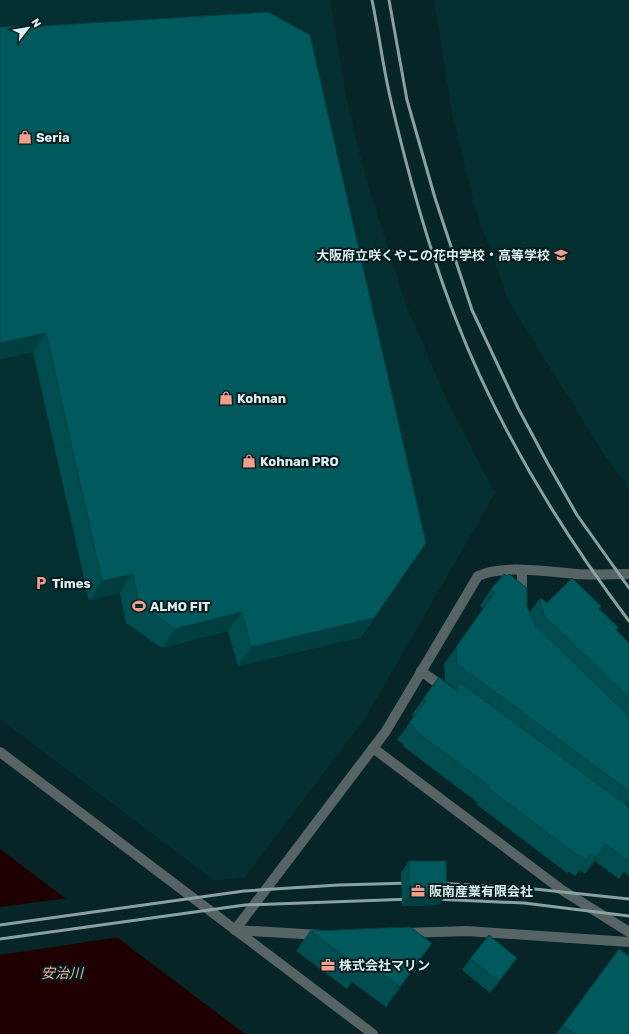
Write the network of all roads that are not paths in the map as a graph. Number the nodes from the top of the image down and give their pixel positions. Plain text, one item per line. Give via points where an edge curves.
1 (522, 571) junction
2 (629, 574) edge
3 (522, 607) edge
4 (421, 671) junction
5 (453, 694) edge
6 (373, 748) junction
7 (0, 752) edge
8 (235, 930) junction
9 (629, 932) edge
10 (390, 933) edge
11 (328, 935) edge
12 (629, 942) edge
13 (373, 1034) edge

1 - 2 street
1 - 3 street
1 - 4 street via 488,572 478,576
4 - 5 street
4 - 6 street
6 - 8 street
6 - 9 street via 562,890
7 - 8 street
8 - 11 street
8 - 13 street
10 - 12 street via 467,931

